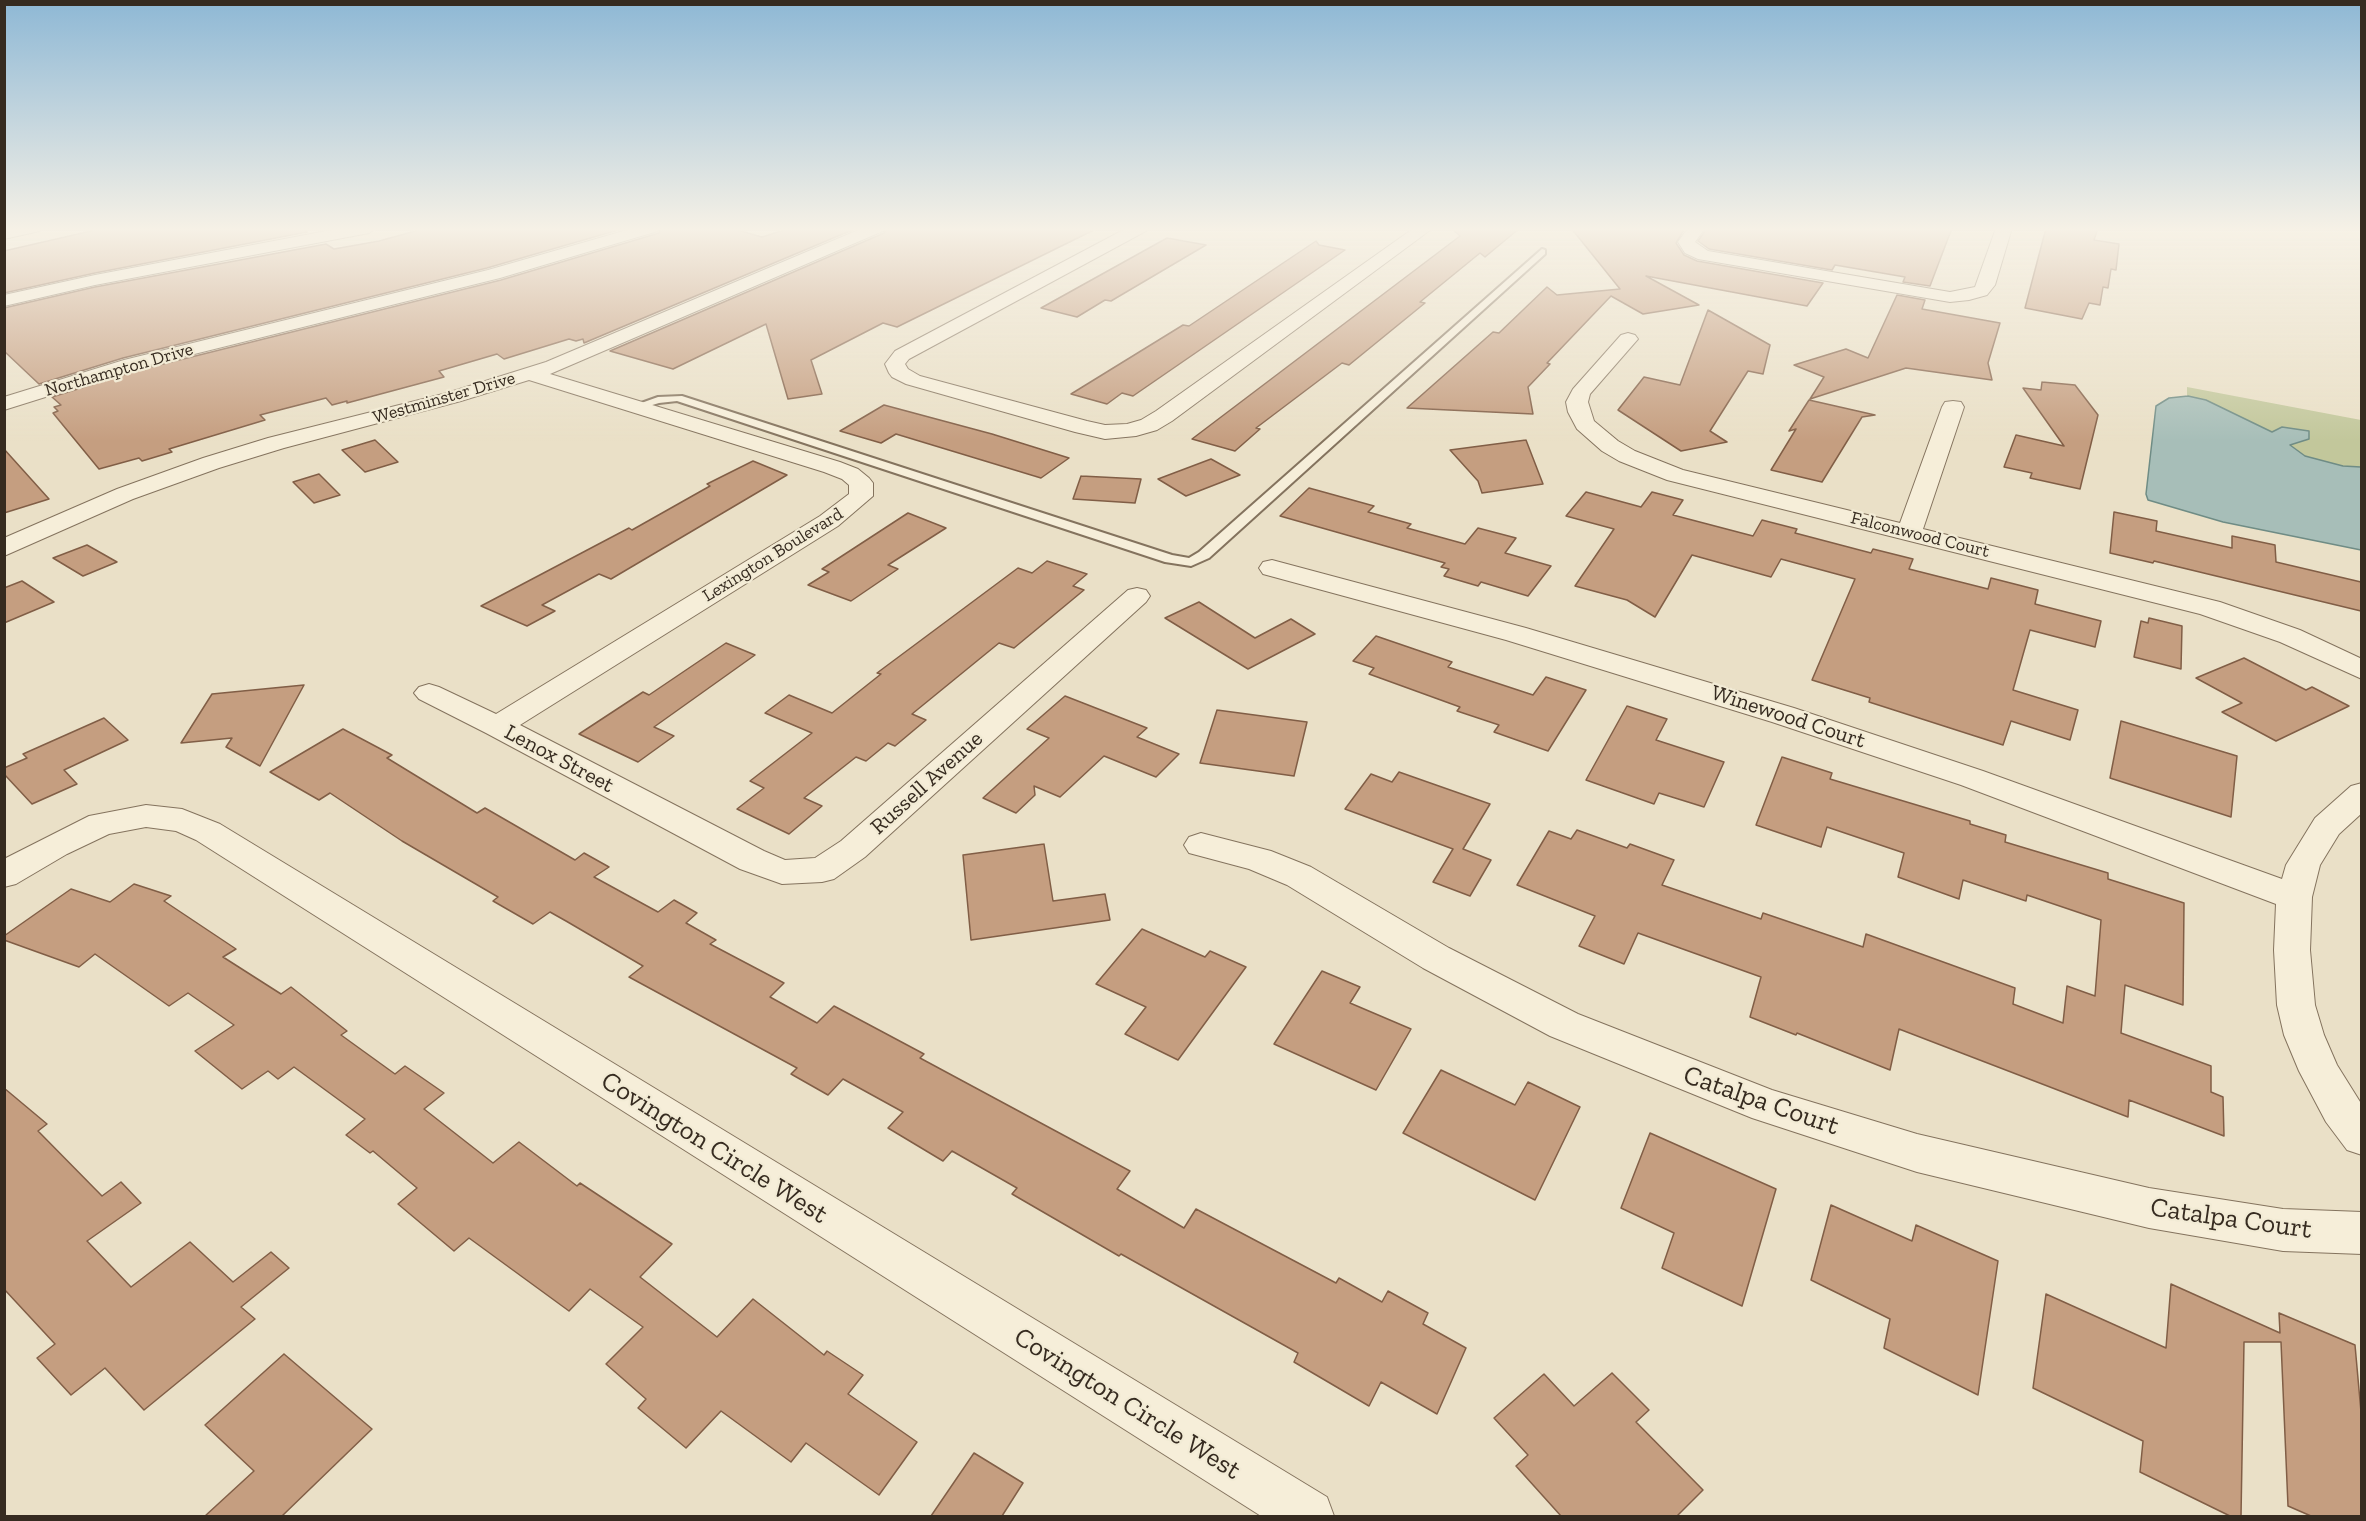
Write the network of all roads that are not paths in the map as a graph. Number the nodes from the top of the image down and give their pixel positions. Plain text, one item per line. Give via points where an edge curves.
1 (391, 299) edge
2 (710, 299) edge
3 (1007, 299) edge
4 (1326, 299) edge
5 (1490, 299) edge
6 (1628, 339) dead end
7 (530, 374) junction
8 (4, 404) edge
9 (639, 406) junction
10 (1953, 407) dead end
11 (1909, 532) junction
12 (4, 548) edge
13 (1272, 568) dead end
14 (1137, 596) dead end
15 (2361, 670) edge
16 (429, 693) dead end
17 (497, 726) junction
18 (2361, 794) edge
19 (689, 828) joint
20 (1201, 845) dead end
21 (4, 874) edge
22 (2294, 897) junction
23 (2361, 1137) edge
24 (2361, 1233) edge
25 (1308, 1516) edge

1 - 8 street, Northampton Drive via 131,364
2 - 7 street, Westminster Drive
3 - 4 street via 902,355 895,364 899,374 1105,432 1128,431 1164,416
5 - 9 lane via 1204,555 1191,562 1170,559 678,398
6 - 11 street, Falconwood Court via 1580,393 1577,402 1585,424 1610,446 1651,467 1675,474
7 - 9 street, Lexington Boulevard
7 - 12 street, Westminster Drive via 211,463 125,494
9 - 17 street, Lexington Boulevard via 850,474 861,483 861,496 829,521
10 - 11 street
11 - 15 street, Falconwood Court via 2210,608 2290,636
13 - 22 street, Winewood Court via 1516,634 1783,715 1972,778
14 - 19 street, Russell Avenue via 853,849 822,870 782,872
16 - 17 street, Lenox Street
17 - 19 street, Lenox Street
18 - 22 street via 2327,826 2303,865
20 - 24 street, Catalpa Court via 1299,876 1436,958 1564,1025 1767,1106 1917,1153 2149,1208 2283,1230
21 - 25 street, Covington Circle West via 109,823 146,816 182,820 237,848
22 - 23 street via 2292,950 2296,1005 2304,1035 2336,1100

